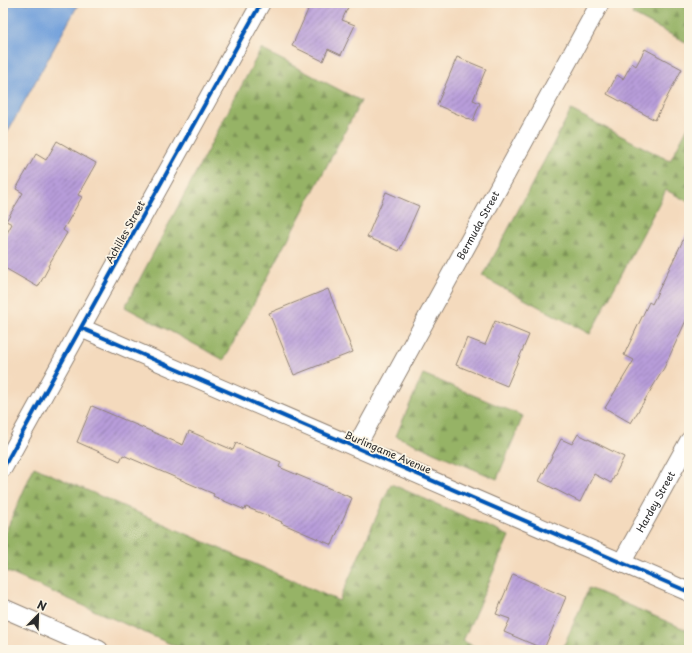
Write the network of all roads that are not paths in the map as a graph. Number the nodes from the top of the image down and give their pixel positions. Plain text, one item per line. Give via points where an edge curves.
1 (260, 3) edge
2 (600, 3) edge
3 (81, 328) junction
4 (689, 441) edge
5 (356, 447) junction
6 (3, 468) edge
7 (622, 562) junction
8 (689, 592) edge
9 (3, 608) edge
10 (99, 650) edge

1 - 3 street, Achilles Street
2 - 5 street, Bermuda Street
3 - 5 street, Burlingame Avenue
3 - 6 street, Achilles Street
4 - 7 street, Hardey Street
5 - 7 street, Burlingame Avenue
7 - 8 street, Burlingame Avenue
9 - 10 street

